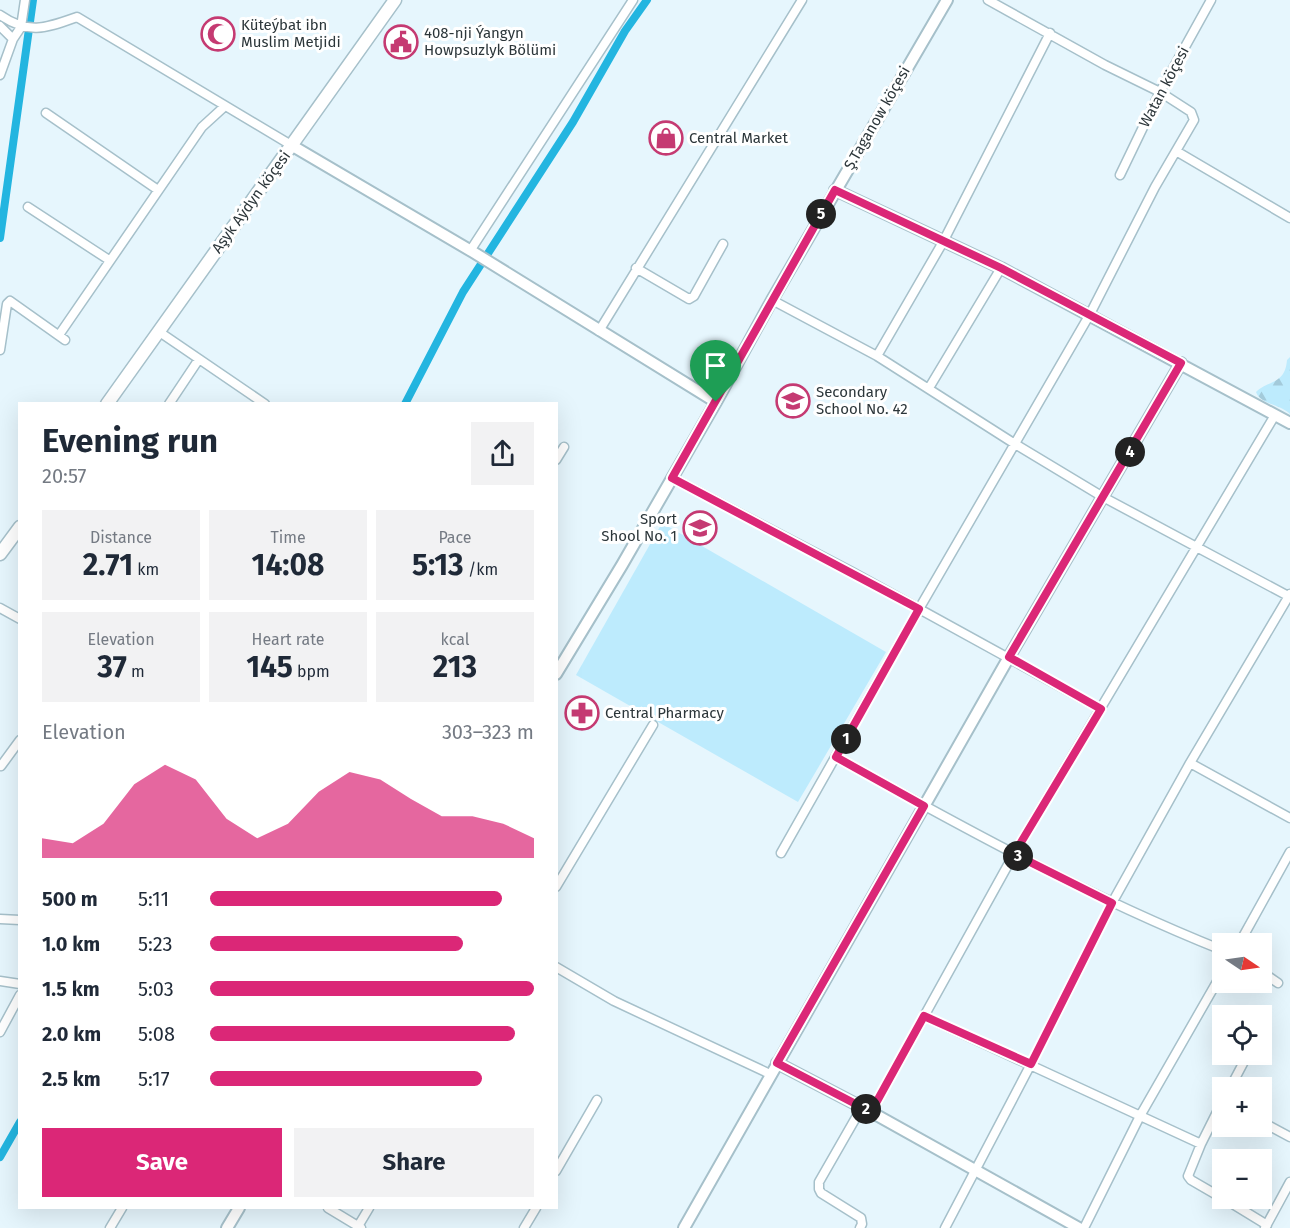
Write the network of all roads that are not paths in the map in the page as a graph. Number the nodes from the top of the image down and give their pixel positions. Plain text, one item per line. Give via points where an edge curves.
1 (24, 0) edge
2 (395, 0) edge
3 (633, 0) edge
4 (802, 0) edge
5 (947, 0) edge
6 (988, 0) edge
7 (1211, 0) edge
8 (0, 15) edge
9 (0, 26) edge
10 (21, 27) junction
11 (1050, 33) junction
12 (13, 39) junction
13 (0, 75) edge
14 (1160, 92) junction
15 (225, 106) junction
16 (46, 113) dead end
17 (291, 145) junction
18 (1176, 151) junction
19 (1119, 174) dead end
20 (158, 190) junction
21 (835, 190) junction
22 (28, 207) dead end
23 (1290, 218) edge
24 (943, 242) junction
25 (723, 244) dead end
26 (472, 252) junction
27 (109, 260) junction
28 (636, 268) junction
29 (1001, 268) junction
30 (772, 300) junction
31 (1090, 314) junction
32 (158, 331) junction
33 (599, 331) junction
34 (0, 350) edge
35 (877, 356) junction
36 (199, 359) junction
37 (1181, 363) junction
38 (929, 388) junction
39 (254, 401) edge
40 (108, 402) edge
41 (170, 402) edge
42 (716, 402) junction
43 (1275, 415) junction
44 (1290, 423) edge
45 (1015, 444) junction
46 (564, 447) dead end
47 (558, 457) edge
48 (672, 478) junction
49 (1103, 496) junction
50 (18, 529) edge
51 (1196, 547) junction
52 (0, 554) edge
53 (1290, 595) edge
54 (0, 608) edge
55 (919, 609) junction
56 (18, 618) edge
57 (1009, 657) junction
58 (558, 671) edge
59 (1101, 709) junction
60 (653, 725) dead end
61 (18, 743) edge
62 (836, 757) junction
63 (1190, 763) junction
64 (1, 766) edge
65 (924, 806) junction
66 (1290, 818) edge
67 (1290, 852) edge
68 (781, 853) dead end
69 (1014, 854) junction
70 (558, 884) edge
71 (1112, 903) junction
72 (0, 919) edge
73 (18, 920) edge
74 (1245, 933) edge
75 (1212, 946) edge
76 (558, 968) edge
77 (1272, 979) edge
78 (0, 981) edge
79 (1278, 983) dead end
80 (18, 984) edge
81 (1212, 990) edge
82 (18, 999) edge
83 (924, 1016) junction
84 (0, 1032) edge
85 (777, 1063) junction
86 (1031, 1064) junction
87 (770, 1074) junction
88 (597, 1100) dead end
89 (866, 1109) junction
90 (1140, 1116) junction
91 (1212, 1122) edge
92 (1272, 1127) edge
93 (1290, 1137) edge
94 (1201, 1144) junction
95 (558, 1168) edge
96 (975, 1171) junction
97 (1290, 1182) edge
98 (1212, 1192) edge
99 (121, 1209) edge
100 (238, 1209) edge
101 (330, 1209) edge
102 (368, 1209) edge
103 (535, 1209) edge
104 (1240, 1209) edge
105 (1266, 1226) edge
106 (359, 1227) edge
107 (110, 1228) edge
108 (228, 1228) edge
109 (524, 1228) edge
110 (684, 1228) edge
111 (860, 1228) edge
112 (945, 1228) edge
113 (1079, 1228) edge
114 (1084, 1228) edge

1 - 10 street
2 - 17 main road, Aşyk Aýdyn köçesi
3 - 26 street
4 - 28 street
5 - 21 street, Ş.Taganow köçesi
6 - 11 street
7 - 14 street, Watan köçesi
8 - 10 street
9 - 12 street
10 - 12 street
10 - 15 street via 43,29 77,17
11 - 14 street
11 - 24 street
12 - 13 street
14 - 18 street via 1194,116
14 - 19 street, Watan köçesi
15 - 17 street
15 - 20 street via 202,127
16 - 20 street
17 - 26 street
17 - 32 main road, Aşyk Aýdyn köçesi
18 - 23 street
18 - 31 street
20 - 27 street
21 - 24 street
21 - 30 street, Ş.Taganow köçesi
22 - 27 street
24 - 29 street
24 - 35 street
25 - 28 street via 689,299
26 - 33 street
27 - 34 street via 62,337 10,301 7,303
28 - 33 street
29 - 31 street
29 - 38 street
30 - 35 street
30 - 42 street, Ş.Taganow köçesi
31 - 37 street
31 - 45 street
32 - 36 street
32 - 40 main road, Aşyk Aýdyn köçesi
33 - 42 street
35 - 38 street
36 - 39 street
36 - 41 street
37 - 43 street
37 - 49 street
38 - 45 street
42 - 48 street, Ş.Taganow köçesi
43 - 44 street
43 - 51 street
45 - 49 street
45 - 55 street
46 - 47 street
48 - 55 street
48 - 58 street, Ş.Taganow köçesi
49 - 51 street
49 - 57 street
50 - 52 main road
51 - 53 street
51 - 59 street
53 - 63 street
54 - 56 street
55 - 57 street
55 - 62 street
57 - 59 street
57 - 65 street
59 - 69 street
60 - 70 street
61 - 64 street
62 - 65 street
62 - 68 street
63 - 66 street
63 - 71 street
65 - 69 street
65 - 85 street
67 - 74 street
69 - 71 street
69 - 83 street
71 - 75 street
71 - 86 street
72 - 73 street
76 - 87 street via 614,1002
77 - 79 street
78 - 80 street
81 - 90 street
82 - 84 street
83 - 86 street
83 - 89 street
85 - 87 street
85 - 89 street
86 - 90 street
86 - 96 street
87 - 110 street
88 - 95 street
89 - 96 street
89 - 111 street via 819,1182 821,1193 861,1218
90 - 94 street
90 - 114 street
91 - 94 street
92 - 93 street
94 - 98 street via 1188,1176
96 - 112 street
96 - 113 street
97 - 105 street
99 - 107 street
100 - 108 street
101 - 106 street
102 - 106 street
103 - 109 street
104 - 105 street

